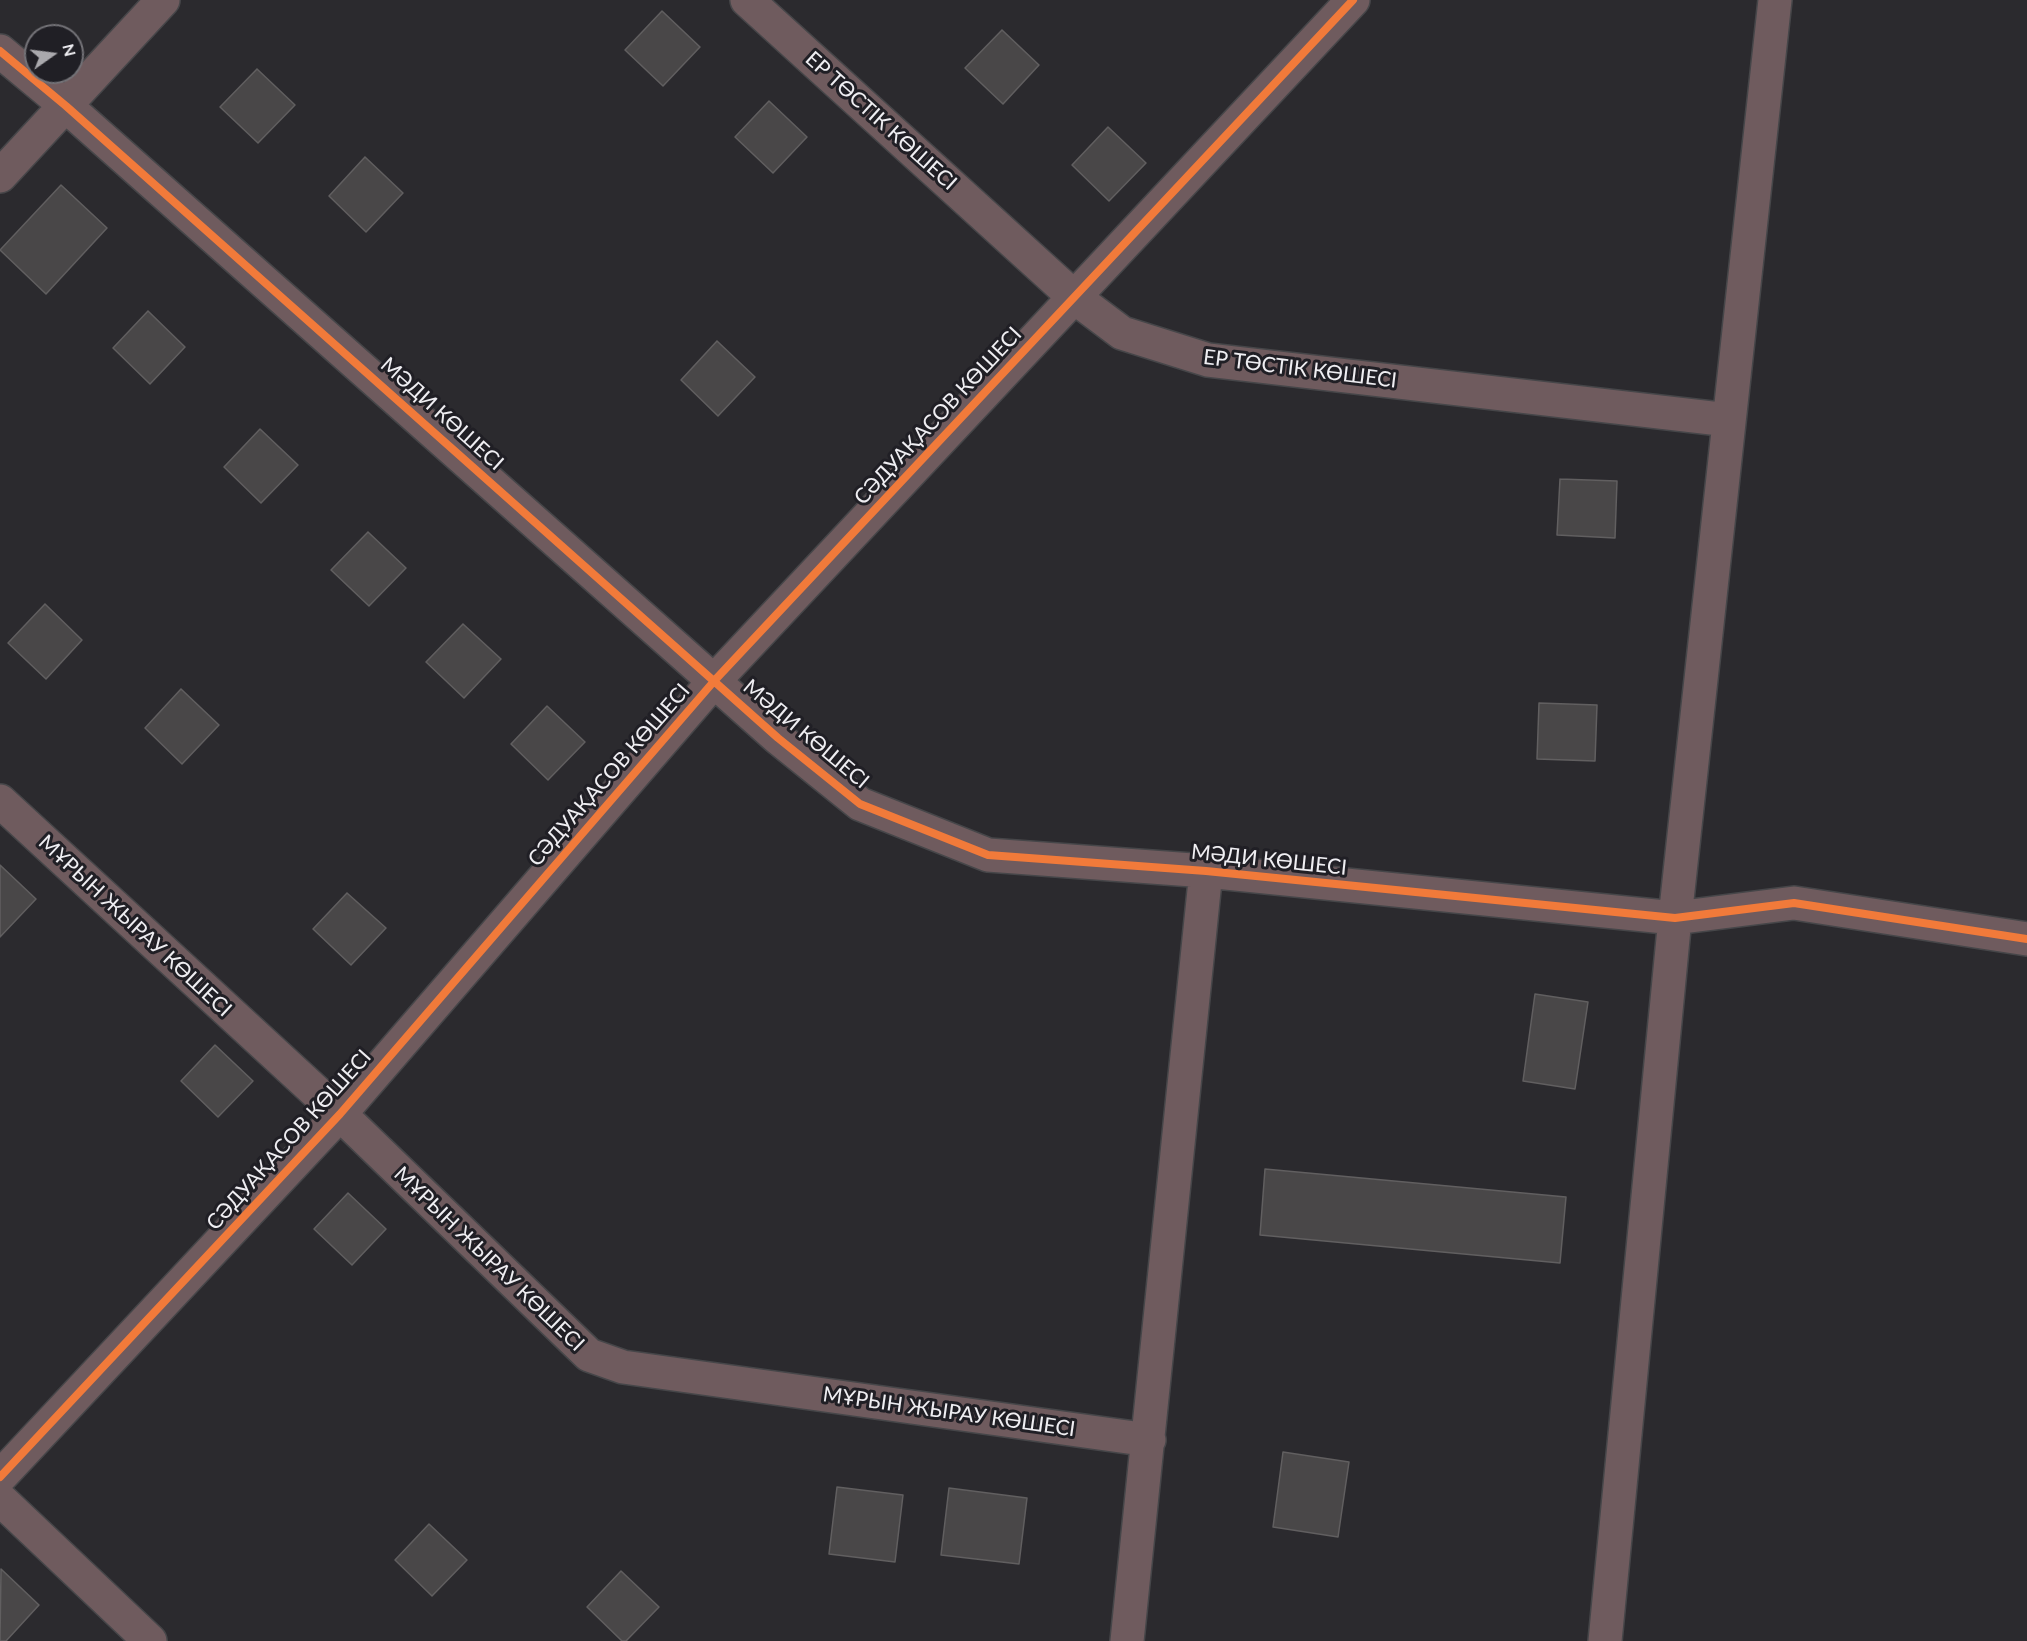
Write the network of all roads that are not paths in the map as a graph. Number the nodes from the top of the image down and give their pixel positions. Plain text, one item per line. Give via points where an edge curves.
1 (163, 0) edge
2 (747, 0) edge
3 (1353, 0) edge
4 (1774, 0) edge
5 (0, 51) edge
6 (66, 106) junction
7 (0, 176) edge
8 (1074, 297) junction
9 (1729, 420) junction
10 (715, 680) junction
11 (0, 801) edge
12 (1206, 872) junction
13 (1675, 918) junction
14 (2027, 939) edge
15 (340, 1114) junction
16 (1149, 1440) junction
17 (0, 1477) edge
18 (0, 1499) edge
19 (150, 1641) edge
20 (1127, 1641) edge
21 (1605, 1641) edge

1 - 6 street
2 - 8 street, ЕР ТӨСТІК КӨШЕСІ
3 - 8 street, СӘДУАҚАСОВ КӨШЕСІ
4 - 9 street
5 - 6 street, МӘДИ КӨШЕСІ
6 - 7 street
6 - 10 street, МӘДИ КӨШЕСІ
8 - 9 street, ЕР ТӨСТІК КӨШЕСІ via 1122,333 1208,360
8 - 10 street, СӘДУАҚАСОВ КӨШЕСІ
9 - 13 street
10 - 12 street, МӘДИ КӨШЕСІ via 778,738 860,804 988,855
10 - 15 street, СӘДУАҚАСОВ КӨШЕСІ
11 - 15 street, МҰРЫН ЖЫРАУ КӨШЕСІ
12 - 13 street, МӘДИ КӨШЕСІ
12 - 16 street
13 - 14 street, МӘДИ КӨШЕСІ via 1794,903
13 - 21 street
15 - 16 street, МҰРЫН ЖЫРАУ КӨШЕСІ via 589,1355 623,1367
15 - 17 street, СӘДУАҚАСОВ КӨШЕСІ
16 - 20 street
18 - 19 street

